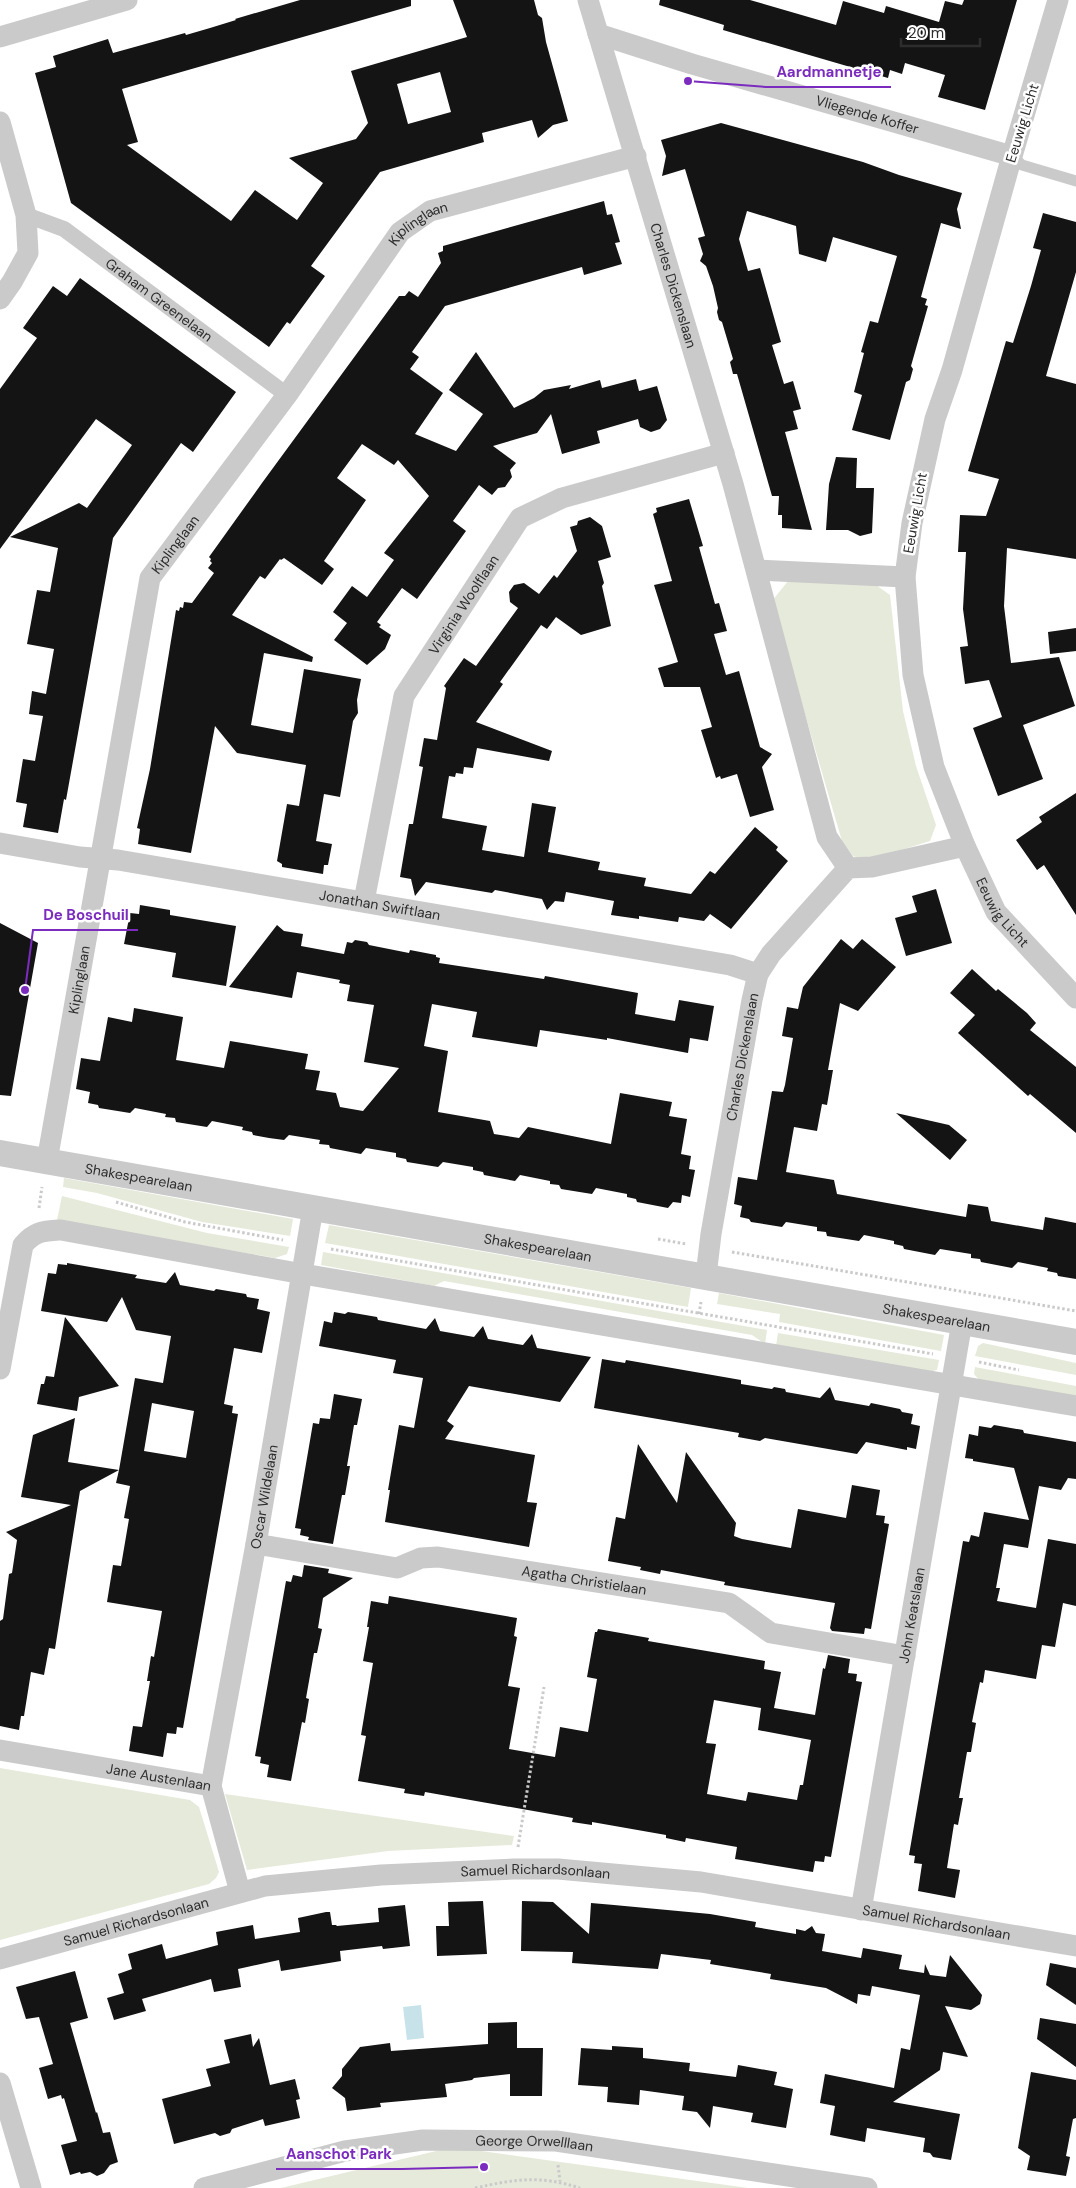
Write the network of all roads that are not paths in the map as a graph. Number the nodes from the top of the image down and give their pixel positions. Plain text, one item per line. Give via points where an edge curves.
1 (127, 0) edge
2 (588, 0) edge
3 (1058, 0) edge
4 (598, 34) junction
5 (0, 37) edge
6 (0, 122) edge
7 (636, 156) junction
8 (1012, 156) junction
9 (1076, 181) edge
10 (26, 215) junction
11 (0, 299) edge
12 (287, 395) junction
13 (724, 453) junction
14 (757, 570) junction
15 (905, 577) junction
16 (0, 843) edge
17 (965, 846) junction
18 (101, 859) junction
19 (848, 868) junction
20 (364, 901) junction
21 (758, 974) junction
22 (1076, 998) edge
23 (0, 1152) edge
24 (47, 1161) junction
25 (313, 1208) junction
26 (303, 1274) junction
27 (706, 1276) junction
28 (962, 1322) junction
29 (1076, 1342) edge
30 (0, 1369) edge
31 (952, 1384) junction
32 (1076, 1406) edge
33 (256, 1544) junction
34 (905, 1656) junction
35 (0, 1750) edge
36 (211, 1786) junction
37 (240, 1892) junction
38 (861, 1910) junction
39 (1076, 1946) edge
40 (0, 1959) edge
41 (0, 2083) edge
42 (31, 2188) edge
43 (204, 2188) edge
44 (867, 2188) edge

1 - 5 street
2 - 4 street, Charles Dickenslaan
3 - 8 street, Eeuwig Licht
4 - 7 street, Charles Dickenslaan
4 - 8 street, Vliegende Koffer
6 - 10 street
7 - 12 street, Kiplinglaan via 430,211 415,220 400,232
7 - 13 street, Charles Dickenslaan
8 - 9 lane, Vliegende Koffer via 1022,165
8 - 15 street, Eeuwig Licht via 922,470
10 - 11 street via 28,253
10 - 12 street, Graham Greenelaan via 64,229
12 - 18 street, Kiplinglaan via 150,578
13 - 14 street, Charles Dickenslaan
13 - 20 street, Virginia Woolflaan via 562,498 520,518 404,696
14 - 15 street
14 - 19 street, Charles Dickenslaan via 827,837
15 - 17 street, Eeuwig Licht via 913,675 934,766
16 - 18 street, Jonathan Swiftlaan
17 - 19 street via 872,867
17 - 22 street, Eeuwig Licht via 996,912
18 - 20 street, Jonathan Swiftlaan
18 - 24 street, Kiplinglaan
19 - 21 street, Charles Dickenslaan via 771,954
20 - 21 street, Jonathan Swiftlaan via 730,965
21 - 27 street, Charles Dickenslaan via 710,1234
23 - 24 street, Shakespearelaan
24 - 25 street, Shakespearelaan
25 - 26 street, Oscar Wildelaan
25 - 27 street, Shakespearelaan
26 - 30 street via 61,1230 32,1235 23,1245
26 - 31 street
26 - 33 street, Oscar Wildelaan
27 - 28 street, Shakespearelaan
28 - 29 street, Shakespearelaan
28 - 31 street, John Keatslaan
31 - 32 street
31 - 34 street, John Keatslaan
33 - 34 street, Agatha Christielaan via 397,1568 421,1558 438,1557 729,1603 771,1633
33 - 36 street, Oscar Wildelaan
34 - 38 street, John Keatslaan
35 - 36 street, Jane Austenlaan
36 - 37 street, Jane Austenlaan
37 - 38 street, Samuel Richardsonlaan via 266,1886 381,1875 558,1869 700,1882
37 - 40 street, Samuel Richardsonlaan
38 - 39 street, Samuel Richardsonlaan
41 - 42 street
43 - 44 street, George Orwelllaan via 345,2152 423,2140 556,2141

